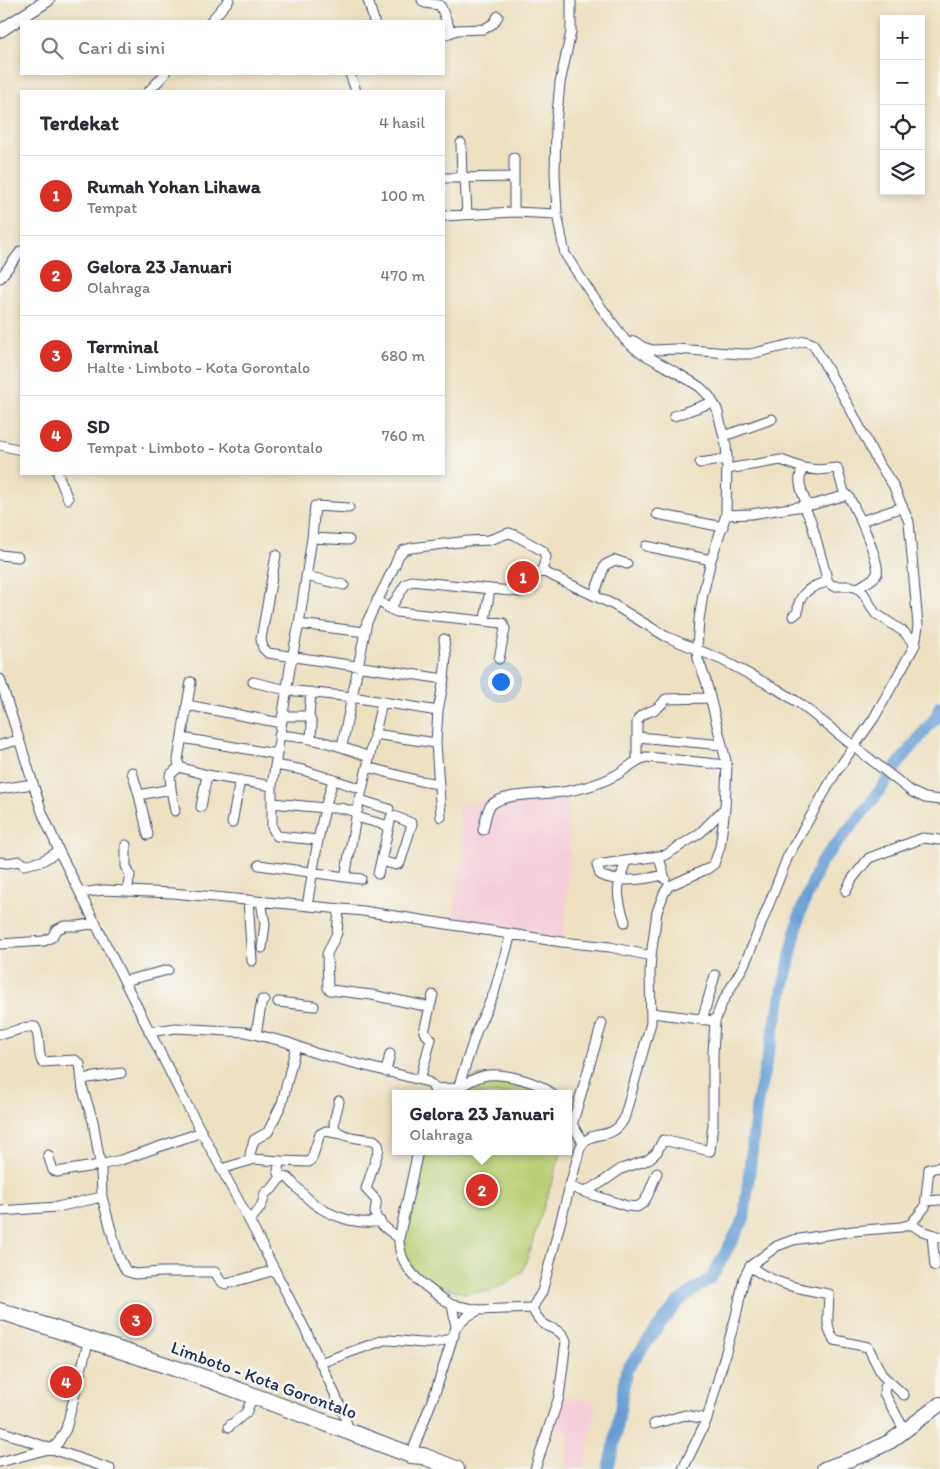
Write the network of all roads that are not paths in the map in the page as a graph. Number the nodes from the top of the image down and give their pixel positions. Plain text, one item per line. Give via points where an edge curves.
1 (48, 0) edge
2 (229, 0) edge
3 (368, 0) edge
4 (422, 0) edge
5 (571, 0) edge
6 (498, 16) dead end
7 (212, 20) edge
8 (374, 20) edge
9 (444, 20) edge
10 (0, 31) edge
11 (447, 34) edge
12 (164, 75) edge
13 (350, 75) edge
14 (150, 90) edge
15 (356, 90) edge
16 (461, 143) dead end
17 (514, 158) dead end
18 (514, 177) junction
19 (445, 178) edge
20 (463, 178) junction
21 (514, 212) junction
22 (467, 214) junction
23 (557, 214) junction
24 (445, 216) edge
25 (20, 252) edge
26 (0, 278) edge
27 (610, 319) junction
28 (713, 402) junction
29 (674, 416) dead end
30 (772, 419) dead end
31 (724, 436) junction
32 (0, 446) edge
33 (20, 450) edge
34 (727, 459) junction
35 (700, 463) dead end
36 (803, 468) junction
37 (727, 470) junction
38 (58, 475) edge
39 (847, 495) junction
40 (68, 499) dead end
41 (805, 506) junction
42 (903, 507) junction
43 (349, 508) dead end
44 (657, 514) dead end
45 (726, 515) junction
46 (861, 521) junction
47 (723, 527) junction
48 (312, 538) junction
49 (349, 540) dead end
50 (646, 546) dead end
51 (0, 555) edge
52 (276, 555) dead end
53 (18, 557) dead end
54 (711, 560) junction
55 (627, 564) dead end
56 (542, 571) junction
57 (306, 576) junction
58 (828, 582) junction
59 (344, 585) dead end
60 (858, 588) junction
61 (490, 589) junction
62 (594, 594) junction
63 (377, 600) junction
64 (390, 609) junction
65 (793, 616) dead end
66 (485, 620) junction
67 (299, 624) junction
68 (365, 632) junction
69 (444, 639) dead end
70 (915, 645) junction
71 (697, 648) junction
72 (292, 655) junction
73 (500, 659) dead end
74 (358, 665) junction
75 (0, 679) edge
76 (444, 679) junction
77 (191, 682) dead end
78 (254, 682) dead end
79 (287, 690) junction
80 (311, 692) junction
81 (352, 697) junction
82 (709, 698) junction
83 (382, 702) junction
84 (187, 706) junction
85 (438, 711) junction
86 (310, 716) junction
87 (282, 719) junction
88 (374, 734) junction
89 (279, 735) junction
90 (638, 737) junction
91 (182, 738) junction
92 (311, 738) junction
93 (18, 740) junction
94 (436, 743) junction
95 (0, 745) edge
96 (342, 746) junction
97 (722, 746) junction
98 (853, 746) junction
99 (276, 754) junction
100 (369, 757) junction
101 (637, 760) junction
102 (275, 765) junction
103 (727, 765) junction
104 (179, 767) junction
105 (367, 767) junction
106 (132, 772) dead end
107 (207, 775) junction
108 (240, 780) junction
109 (333, 780) junction
110 (33, 784) junction
111 (438, 784) junction
112 (272, 786) junction
113 (0, 789) edge
114 (171, 789) junction
115 (362, 789) junction
116 (139, 794) junction
117 (360, 800) junction
118 (940, 800) edge
119 (272, 803) junction
120 (201, 807) dead end
121 (325, 808) junction
122 (725, 808) junction
123 (388, 809) dead end
124 (175, 811) dead end
125 (356, 815) junction
126 (441, 817) dead end
127 (232, 823) dead end
128 (388, 826) junction
129 (484, 830) dead end
130 (148, 835) dead end
131 (318, 840) junction
132 (940, 840) edge
133 (126, 845) dead end
134 (59, 850) junction
135 (659, 856) junction
136 (381, 861) junction
137 (626, 861) junction
138 (0, 862) edge
139 (259, 865) dead end
140 (313, 873) junction
141 (378, 874) dead end
142 (663, 875) junction
143 (345, 877) junction
144 (361, 879) dead end
145 (619, 879) junction
146 (669, 886) junction
147 (127, 891) junction
148 (846, 891) dead end
149 (80, 892) junction
150 (248, 900) junction
151 (261, 902) junction
152 (307, 906) junction
153 (339, 909) junction
154 (625, 922) dead end
155 (96, 924) junction
156 (511, 934) junction
157 (0, 944) edge
158 (262, 948) dead end
159 (651, 956) junction
160 (252, 961) dead end
161 (168, 970) dead end
162 (716, 975) dead end
163 (124, 981) junction
164 (434, 995) dead end
165 (265, 1000) dead end
166 (278, 1002) dead end
167 (314, 1006) dead end
168 (430, 1007) junction
169 (652, 1013) junction
170 (702, 1020) junction
171 (715, 1021) junction
172 (602, 1023) dead end
173 (149, 1032) junction
174 (0, 1034) edge
175 (256, 1034) junction
176 (296, 1046) junction
177 (390, 1054) dead end
178 (121, 1072) dead end
179 (386, 1072) junction
180 (82, 1079) junction
181 (420, 1080) junction
182 (458, 1088) junction
183 (434, 1090) edge
184 (443, 1090) edge
185 (546, 1090) edge
186 (339, 1101) dead end
187 (572, 1115) edge
188 (572, 1124) edge
189 (202, 1132) junction
190 (342, 1135) junction
191 (583, 1143) junction
192 (48, 1155) dead end
193 (417, 1155) edge
194 (255, 1159) junction
195 (280, 1161) junction
196 (100, 1165) junction
197 (940, 1167) edge
198 (221, 1169) junction
199 (657, 1173) dead end
200 (281, 1178) junction
201 (569, 1186) junction
202 (584, 1192) junction
203 (102, 1197) junction
204 (940, 1200) edge
205 (926, 1201) junction
206 (0, 1211) edge
207 (249, 1220) junction
208 (380, 1221) junction
209 (911, 1224) junction
210 (936, 1236) edge
211 (399, 1238) junction
212 (750, 1266) junction
213 (935, 1266) dead end
214 (275, 1270) junction
215 (452, 1305) junction
216 (532, 1308) junction
217 (479, 1310) junction
218 (0, 1311) edge
219 (455, 1332) junction
220 (89, 1340) junction
221 (320, 1363) junction
222 (889, 1381) junction
223 (904, 1395) dead end
224 (253, 1396) junction
225 (940, 1404) edge
226 (707, 1419) junction
227 (654, 1424) dead end
228 (229, 1427) dead end
229 (0, 1430) edge
230 (906, 1431) junction
231 (349, 1432) junction
232 (52, 1448) junction
233 (411, 1455) junction
234 (0, 1462) edge
235 (110, 1469) edge
236 (439, 1469) edge
237 (456, 1469) edge
238 (535, 1469) edge
239 (683, 1469) edge
240 (824, 1469) edge

1 - 10 street
2 - 7 street
3 - 8 street
4 - 9 street via 439,5
5 - 23 street via 571,32 556,124
6 - 11 street via 484,29
12 - 14 street
13 - 15 street
16 - 20 street
17 - 18 street
18 - 20 street
18 - 21 street
19 - 20 street
20 - 22 street
21 - 22 street
21 - 23 street
22 - 24 street
23 - 27 street via 565,254
25 - 26 street
27 - 28 street via 625,340 638,351 700,388
27 - 42 street via 638,345 652,350 746,354 810,342 817,348
28 - 29 street
28 - 31 street
30 - 31 street
31 - 34 street
32 - 33 street
34 - 35 street
34 - 37 street
36 - 37 street via 780,460
36 - 39 street via 837,468
36 - 41 street via 799,481
37 - 45 street
38 - 40 street
39 - 41 street
39 - 46 street
41 - 45 street
41 - 58 street
42 - 46 street
42 - 70 street via 912,534 918,626
43 - 48 street via 315,506
44 - 47 street
45 - 47 street
46 - 60 street via 877,570 875,576
47 - 54 street
48 - 49 street
48 - 57 street
50 - 54 street
51 - 53 street
52 - 72 street via 262,644 268,653
54 - 71 street
55 - 62 street via 615,560 605,565
56 - 61 street via 533,577 524,591
56 - 62 street
56 - 63 street via 546,557 543,551 515,535 411,548 399,555
57 - 59 street
57 - 67 street
58 - 60 street via 833,586
58 - 65 street via 815,586 802,596 798,612
60 - 70 street via 875,613 904,632
61 - 64 street via 411,581
61 - 66 street
62 - 71 street via 665,636
63 - 64 street
63 - 68 street
64 - 66 street
66 - 73 street via 504,625
67 - 68 street
67 - 72 street
68 - 74 street
69 - 76 street
70 - 98 street via 874,718
71 - 82 street
71 - 98 street via 777,689
72 - 74 street
72 - 79 street
74 - 76 street
74 - 81 street
75 - 93 street
76 - 85 street
77 - 84 street
78 - 79 street
79 - 80 street
79 - 87 street
80 - 81 street
80 - 86 street
81 - 83 street
81 - 96 street
82 - 90 street via 666,699 655,710 638,718
82 - 97 street
83 - 85 street
83 - 88 street
84 - 87 street
84 - 91 street
85 - 94 street
86 - 87 street
86 - 92 street
87 - 89 street
88 - 94 street
88 - 100 street
89 - 92 street
89 - 99 street
90 - 97 street
90 - 101 street
91 - 99 street
91 - 104 street
92 - 96 street
93 - 95 street
93 - 110 street
94 - 111 street
96 - 100 street
97 - 103 street
98 - 118 street via 912,792
98 - 171 street via 788,856 744,965
99 - 102 street
100 - 105 street
101 - 103 street via 646,757
101 - 129 street via 603,781 580,788 496,802 488,810
102 - 109 street
102 - 112 street
103 - 122 street
104 - 107 street
104 - 114 street via 170,775
105 - 111 street
105 - 115 street
106 - 116 street
107 - 108 street
107 - 120 street
108 - 112 street
108 - 127 street
109 - 115 street
109 - 121 street
110 - 113 street
110 - 134 street
111 - 126 street
112 - 119 street
114 - 116 street
114 - 124 street
115 - 117 street
116 - 130 street
117 - 123 street
117 - 125 street
119 - 121 street
119 - 131 street via 272,827 276,836
121 - 125 street via 341,808
121 - 131 street
122 - 135 street via 700,833 666,855
122 - 146 street via 720,847 714,864
125 - 128 street
125 - 143 street
128 - 136 street
128 - 136 street via 394,816 412,824 400,864
131 - 140 street
132 - 148 street via 923,838 869,858
133 - 147 street via 126,866 130,875
134 - 138 street via 28,865 20,861
134 - 149 street
135 - 137 street
135 - 142 street
136 - 141 street
137 - 145 street
137 - 145 street via 597,865 600,875
139 - 140 street
140 - 143 street
140 - 152 street
142 - 145 street via 648,879
142 - 146 street
143 - 144 street
145 - 154 street via 617,893
146 - 159 street via 657,912
147 - 149 street
147 - 150 street
149 - 155 street
150 - 151 street
150 - 160 street
151 - 152 street
151 - 158 street via 265,924
152 - 153 street
153 - 156 street
153 - 168 street via 337,933 327,954 328,988
155 - 157 street via 64,926 44,941
155 - 163 street
156 - 159 street via 610,947
156 - 182 street via 494,992 477,1030
159 - 169 street
161 - 163 street
162 - 170 street
163 - 173 street
164 - 168 street
165 - 175 street via 262,1000
166 - 167 street
168 - 181 street via 424,1032 431,1039
169 - 170 street
169 - 191 street via 649,1035 624,1119 613,1132 589,1138
170 - 171 street
171 - 202 street via 710,1151 664,1140 648,1160 621,1169
172 - 187 street
173 - 175 street via 176,1028
173 - 189 street
174 - 180 street via 35,1027 42,1062 75,1060 80,1064
175 - 176 street
176 - 179 street
176 - 194 street via 282,1103 268,1132 254,1140 250,1156
177 - 179 street
178 - 180 street
179 - 181 street
180 - 196 street
181 - 183 street via 428,1082
182 - 184 street
182 - 185 street via 479,1077 498,1075 536,1084
186 - 190 street via 334,1125
188 - 191 street
189 - 196 street
189 - 198 street
190 - 195 street via 326,1131 320,1134 309,1162
190 - 208 street via 374,1140 378,1144 366,1189 376,1200 376,1217
191 - 201 street
192 - 196 street via 54,1172
193 - 211 street
194 - 195 street
194 - 198 street
195 - 200 street via 278,1171
196 - 203 street
197 - 205 street via 929,1169
198 - 207 street
199 - 202 street via 647,1197 636,1207
200 - 207 street via 265,1194 263,1204
200 - 208 street via 288,1178 325,1212 369,1224
201 - 202 street
201 - 216 street via 542,1292
203 - 206 street via 57,1207
203 - 214 street via 118,1255 126,1271 135,1274 215,1272 226,1284
204 - 205 street
205 - 209 street
207 - 214 street
208 - 211 street
209 - 210 street
209 - 212 street via 793,1240 777,1246
210 - 213 street
211 - 215 street via 403,1260 412,1276
212 - 222 street via 768,1279 829,1294 828,1332 832,1338 868,1347 882,1375
212 - 226 street via 744,1278
214 - 221 street
215 - 217 street
215 - 219 street
216 - 217 street
216 - 238 street via 542,1324 563,1334 566,1341 559,1397
217 - 219 street via 468,1316
218 - 220 highway, Limboto - Kota Gorontalo
219 - 221 street via 429,1344 384,1340
219 - 233 street
220 - 224 highway, Limboto - Kota Gorontalo
220 - 232 street via 66,1429
221 - 231 street
222 - 223 street
222 - 230 street via 884,1393
224 - 228 street via 246,1413
224 - 231 highway, Limboto - Kota Gorontalo
225 - 230 main road
226 - 227 street via 685,1415
226 - 239 street
229 - 232 street
230 - 240 main road via 878,1448
231 - 233 highway, Limboto - Kota Gorontalo
232 - 234 street
232 - 235 street
233 - 236 highway
233 - 237 highway, Limboto - Kota Gorontalo via 423,1456

